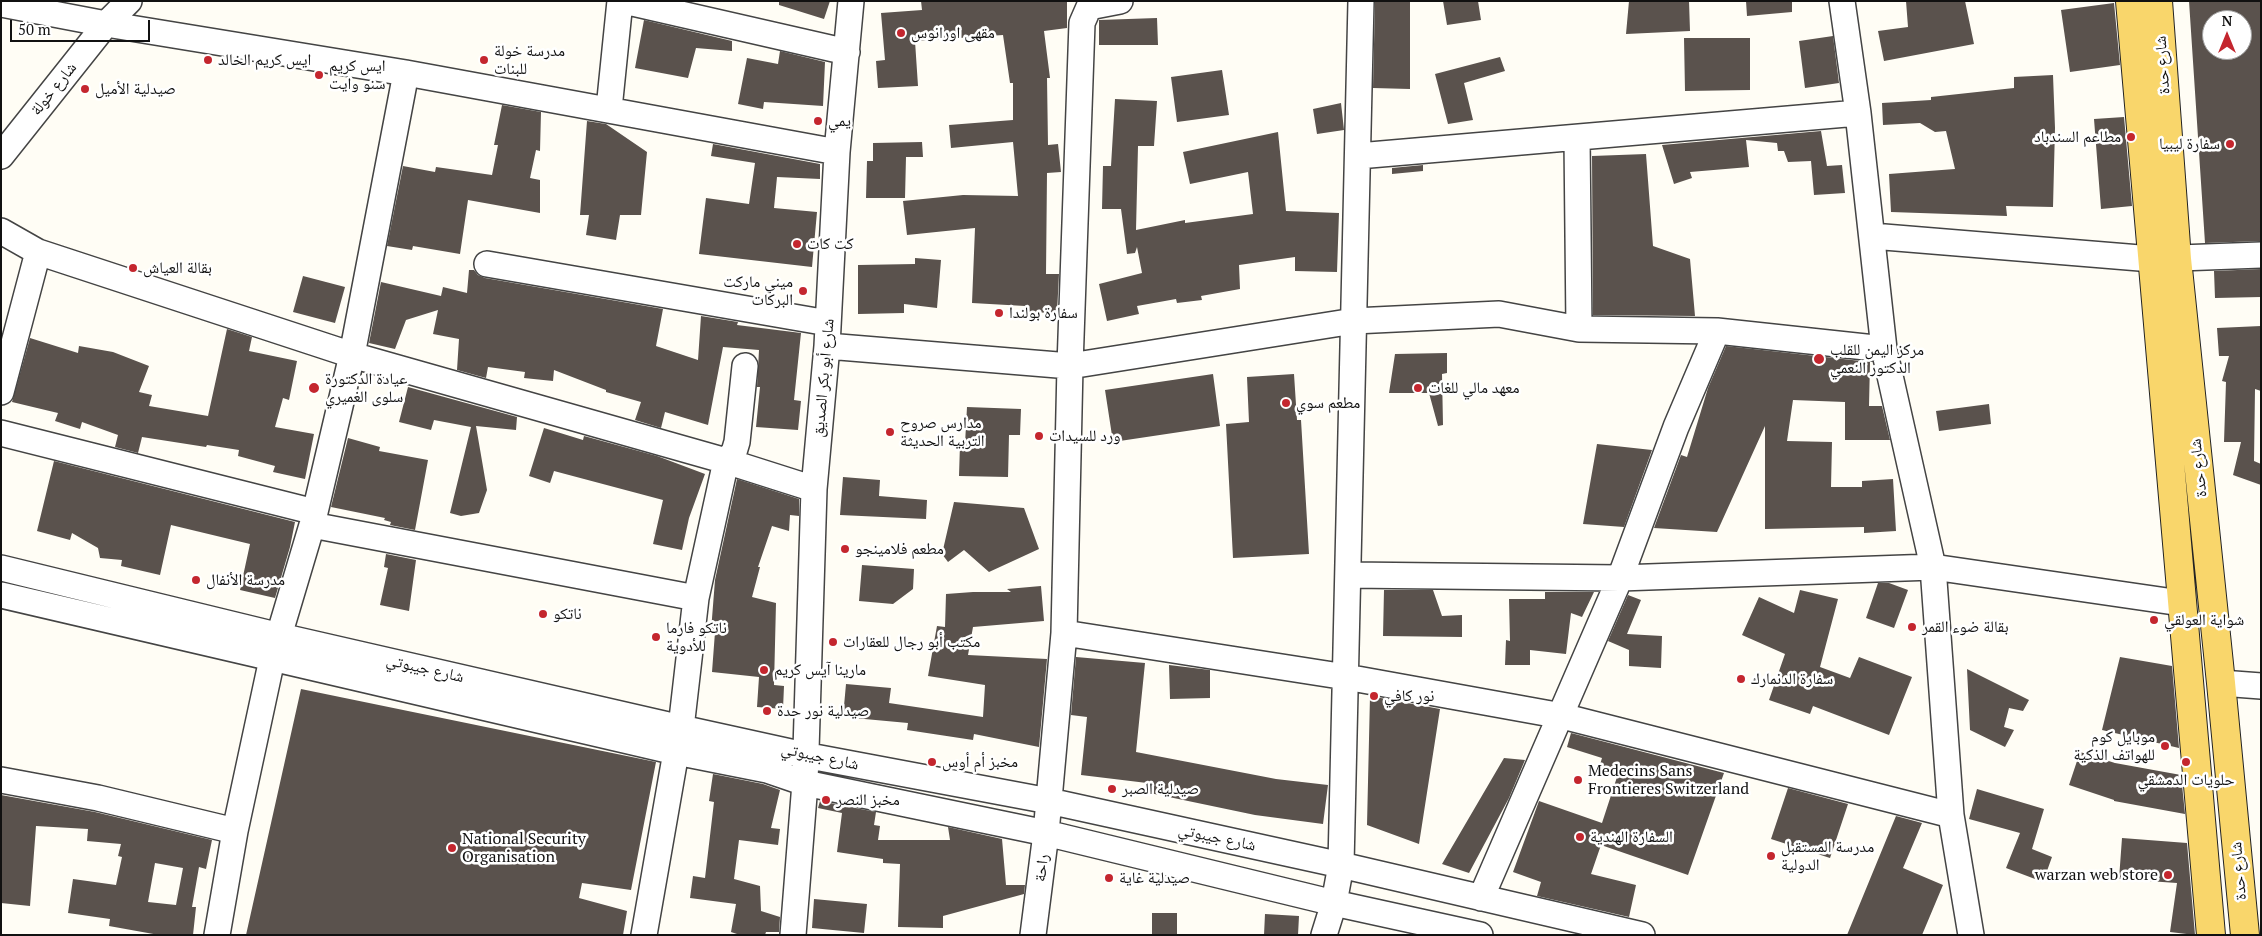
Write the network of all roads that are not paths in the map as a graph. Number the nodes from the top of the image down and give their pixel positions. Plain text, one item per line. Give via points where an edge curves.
1 (128, 1) edge
2 (622, 1) edge
3 (851, 1) edge
4 (1120, 1) edge
5 (1361, 1) edge
6 (1842, 1) edge
7 (2130, 1) edge
8 (2158, 1) edge
9 (1, 4) edge
10 (106, 24) junction
11 (847, 52) junction
12 (406, 73) junction
13 (609, 109) junction
14 (1858, 113) junction
15 (1577, 138) junction
16 (837, 152) junction
17 (1, 156) edge
18 (1358, 156) junction
19 (1, 231) edge
20 (1872, 236) junction
21 (38, 252) junction
22 (2261, 255) edge
23 (2164, 259) junction
24 (487, 264) dead end
25 (1354, 321) junction
26 (1579, 329) junction
27 (1717, 331) junction
28 (828, 334) junction
29 (1884, 349) junction
30 (352, 355) junction
31 (745, 366) dead end
32 (1070, 366) junction
33 (1, 392) edge
34 (1, 433) edge
35 (726, 460) junction
36 (814, 489) junction
37 (313, 518) junction
38 (1933, 567) junction
39 (1, 568) edge
40 (1349, 575) junction
41 (1620, 578) junction
42 (1, 595) edge
43 (696, 598) junction
44 (2180, 602) junction
45 (1064, 633) junction
46 (220, 634) junction
47 (276, 648) junction
48 (1346, 676) junction
49 (2221, 683) junction
50 (2261, 686) edge
51 (1562, 716) junction
52 (681, 728) junction
53 (676, 752) junction
54 (804, 755) junction
55 (1, 780) edge
56 (804, 783) junction
57 (1049, 801) junction
58 (1951, 815) junction
59 (235, 831) junction
60 (1046, 832) junction
61 (1341, 865) junction
62 (1481, 898) junction
63 (1334, 903) junction
64 (217, 935) edge
65 (644, 935) edge
66 (793, 935) edge
67 (1033, 935) edge
68 (1324, 935) edge
69 (1480, 935) edge
70 (1642, 935) edge
71 (1971, 935) edge
72 (2211, 935) edge
73 (2245, 935) edge

1 - 10 street, شارع خولة
2 - 11 street
2 - 13 street
3 - 11 street, شارع أبو بكر الصديق
4 - 32 street, راحة via 1089,7 1082,23
5 - 18 street
6 - 14 street
7 - 23 main road, شارع حدة
8 - 23 main road, شارع حدة
9 - 10 street
10 - 12 street
10 - 17 street, شارع خولة
11 - 16 street, شارع أبو بكر الصديق
12 - 13 street
12 - 30 street
13 - 16 street
14 - 15 street
14 - 20 street
15 - 18 street
15 - 26 street
16 - 28 street, شارع أبو بكر الصديق
18 - 25 street
19 - 21 street
20 - 23 street
20 - 29 street
21 - 30 street
21 - 33 street
22 - 23 street
23 - 44 main road, شارع حدة
23 - 49 main road, شارع حدة
24 - 28 street
25 - 26 street via 1500,314
25 - 32 street
25 - 40 street
26 - 27 street
27 - 29 street
27 - 41 street via 1676,427
28 - 32 street
28 - 36 street, شارع أبو بكر الصديق
29 - 38 street
30 - 35 street
30 - 37 street
31 - 35 street via 737,442 734,452
32 - 45 street, راحة
34 - 37 street
35 - 36 street
35 - 43 street
36 - 54 street, شارع أبو بكر الصديق
37 - 43 street
37 - 47 street
38 - 41 street
38 - 44 street
38 - 58 street
39 - 46 street, شارع جيبوتي
40 - 41 street
40 - 48 street
41 - 51 street
42 - 46 street, شارع جيبوتي
43 - 52 street
44 - 72 main road, شارع حدة
45 - 48 street
45 - 57 street, راحة
46 - 47 street, شارع جيبوتي
47 - 52 street, شارع جيبوتي
47 - 53 street, شارع جيبوتي
47 - 59 street
48 - 51 street
48 - 61 street
49 - 50 street
49 - 73 main road, شارع حدة
51 - 58 street
51 - 62 street
52 - 54 street, شارع جيبوتي
53 - 56 street, شارع جيبوتي via 768,770
53 - 65 street
54 - 56 street, شارع أبو بكر الصديق
54 - 57 street, شارع جيبوتي
55 - 59 street via 98,798
56 - 60 street, شارع جيبوتي
56 - 66 street, شارع أبو بكر الصديق
57 - 60 street, راحة
57 - 61 street, شارع جيبوتي
58 - 71 street
59 - 64 street
60 - 63 street, شارع جيبوتي
60 - 67 street, راحة
61 - 62 street, شارع جيبوتي
61 - 63 street
62 - 70 street, شارع جيبوتي
63 - 68 street
63 - 69 street, شارع جيبوتي

